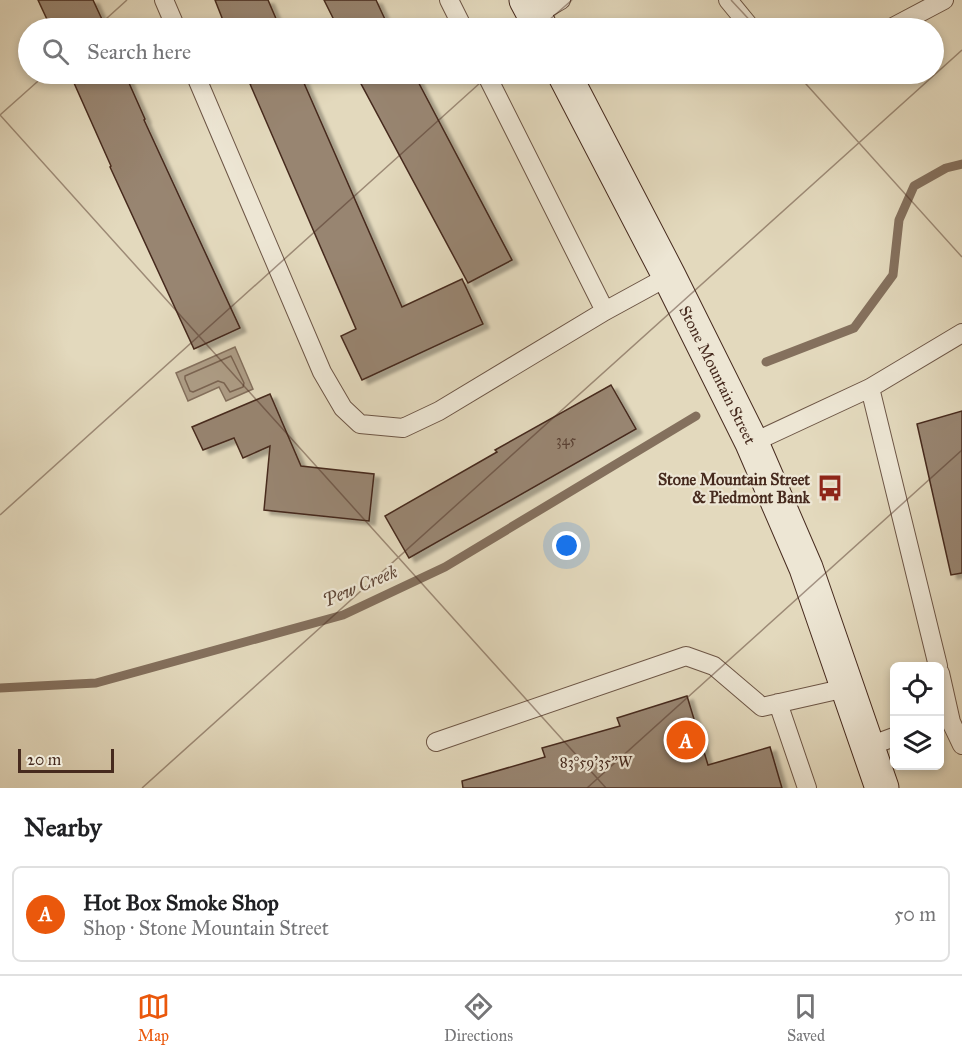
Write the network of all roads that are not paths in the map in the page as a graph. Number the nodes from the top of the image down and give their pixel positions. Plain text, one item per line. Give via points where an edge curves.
1 (164, 0) edge
2 (449, 0) edge
3 (728, 0) edge
4 (944, 0) edge
5 (172, 18) edge
6 (459, 18) edge
7 (743, 18) edge
8 (910, 18) edge
9 (199, 84) edge
10 (491, 84) edge
11 (569, 84) edge
12 (669, 276) junction
13 (605, 311) junction
14 (962, 333) edge
15 (870, 388) junction
16 (752, 442) junction
17 (937, 662) edge
18 (846, 688) junction
19 (778, 703) junction
20 (945, 723) edge
21 (436, 742) dead end
22 (881, 742) edge
23 (962, 745) edge
24 (807, 788) edge
25 (882, 788) edge

1 - 5 lane
2 - 6 lane
3 - 7 lane
4 - 8 lane
9 - 13 lane via 322,372 344,408 360,424 403,428 439,411
10 - 13 lane
11 - 12 main road, Stone Mountain Street
12 - 13 lane
12 - 16 main road, Stone Mountain Street
14 - 15 lane
15 - 16 lane
15 - 17 lane
16 - 18 main road, Stone Mountain Street via 806,568
18 - 19 lane
18 - 22 main road, Stone Mountain Street
19 - 21 lane via 762,707 714,666 686,656
19 - 24 lane
20 - 23 lane
22 - 25 main road, Stone Mountain Street

